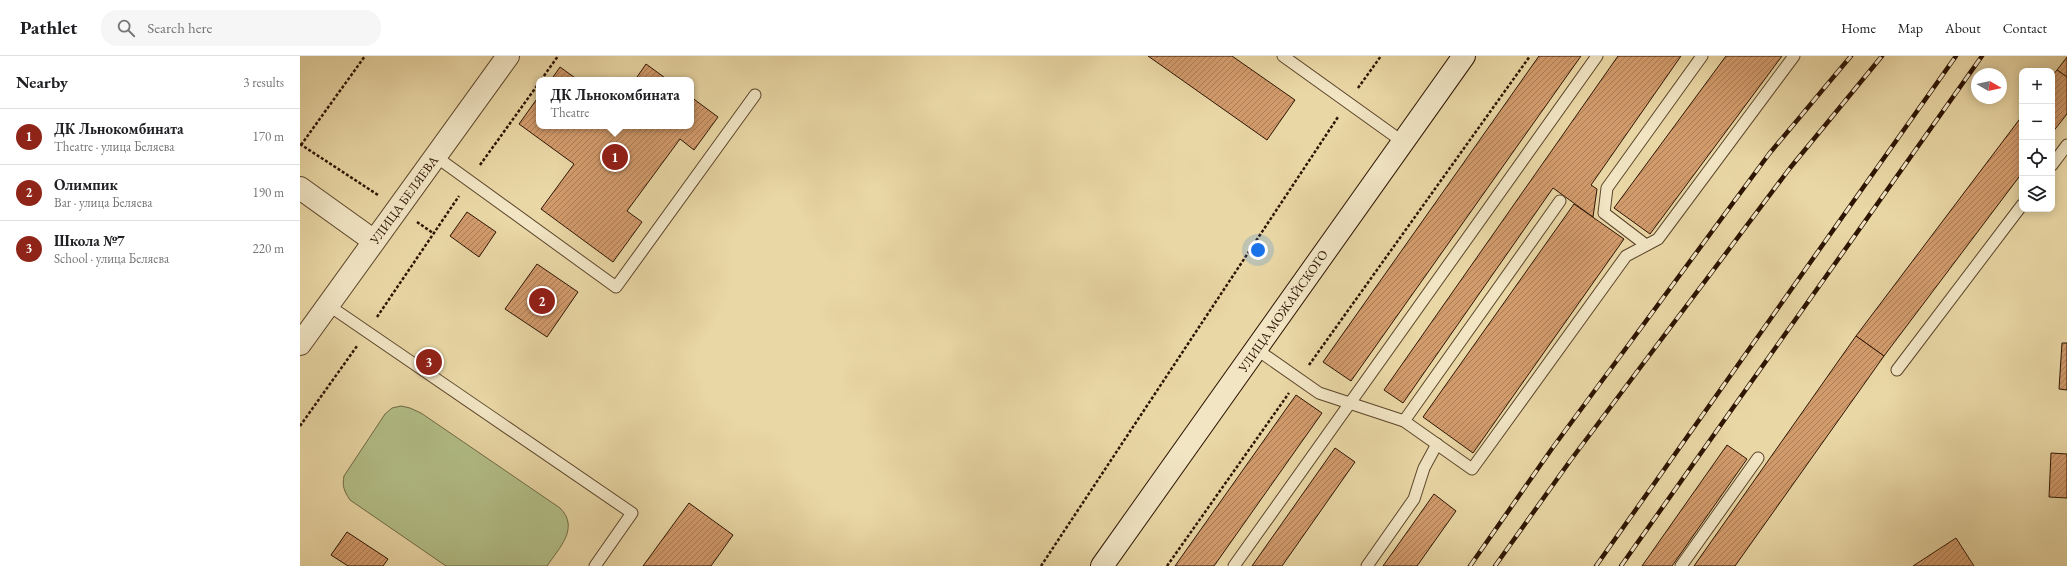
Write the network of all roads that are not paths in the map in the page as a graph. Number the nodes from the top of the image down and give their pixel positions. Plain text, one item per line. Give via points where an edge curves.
1 (508, 56) edge
2 (1283, 56) edge
3 (1464, 56) edge
4 (1597, 56) edge
5 (1702, 56) edge
6 (1794, 56) edge
7 (755, 95) dead end
8 (1403, 142) junction
9 (2067, 145) edge
10 (435, 156) junction
11 (2055, 161) edge
12 (300, 188) edge
13 (1560, 201) dead end
14 (2019, 209) edge
15 (374, 241) junction
16 (1646, 245) junction
17 (328, 305) junction
18 (300, 344) edge
19 (1256, 349) junction
20 (1897, 370) dead end
21 (1351, 404) junction
22 (1404, 421) junction
23 (1437, 444) junction
24 (1758, 458) dead end
25 (595, 566) edge
26 (1102, 566) edge
27 (1234, 566) edge
28 (1367, 566) edge
29 (1681, 566) edge

1 - 10 main road, УЛИЦА БЕЛЯЕВА
2 - 8 lane
3 - 8 main road, УЛИЦА МОЖАЙСКОГО
4 - 21 lane
5 - 16 lane via 1607,188 1604,213
6 - 16 lane via 1658,239
7 - 10 lane via 616,287
8 - 19 main road, УЛИЦА МОЖАЙСКОГО
9 - 11 lane
10 - 15 main road, УЛИЦА БЕЛЯЕВА
12 - 15 main road
13 - 22 lane
14 - 20 lane
15 - 17 main road, УЛИЦА БЕЛЯЕВА
16 - 23 lane via 1626,256 1472,469
17 - 18 main road, УЛИЦА БЕЛЯЕВА
17 - 25 lane via 632,513
19 - 21 lane via 1319,393
19 - 26 main road, УЛИЦА МОЖАЙСКОГО
21 - 22 lane
21 - 27 lane
22 - 23 lane
23 - 28 lane via 1424,468 1414,499
24 - 29 lane

